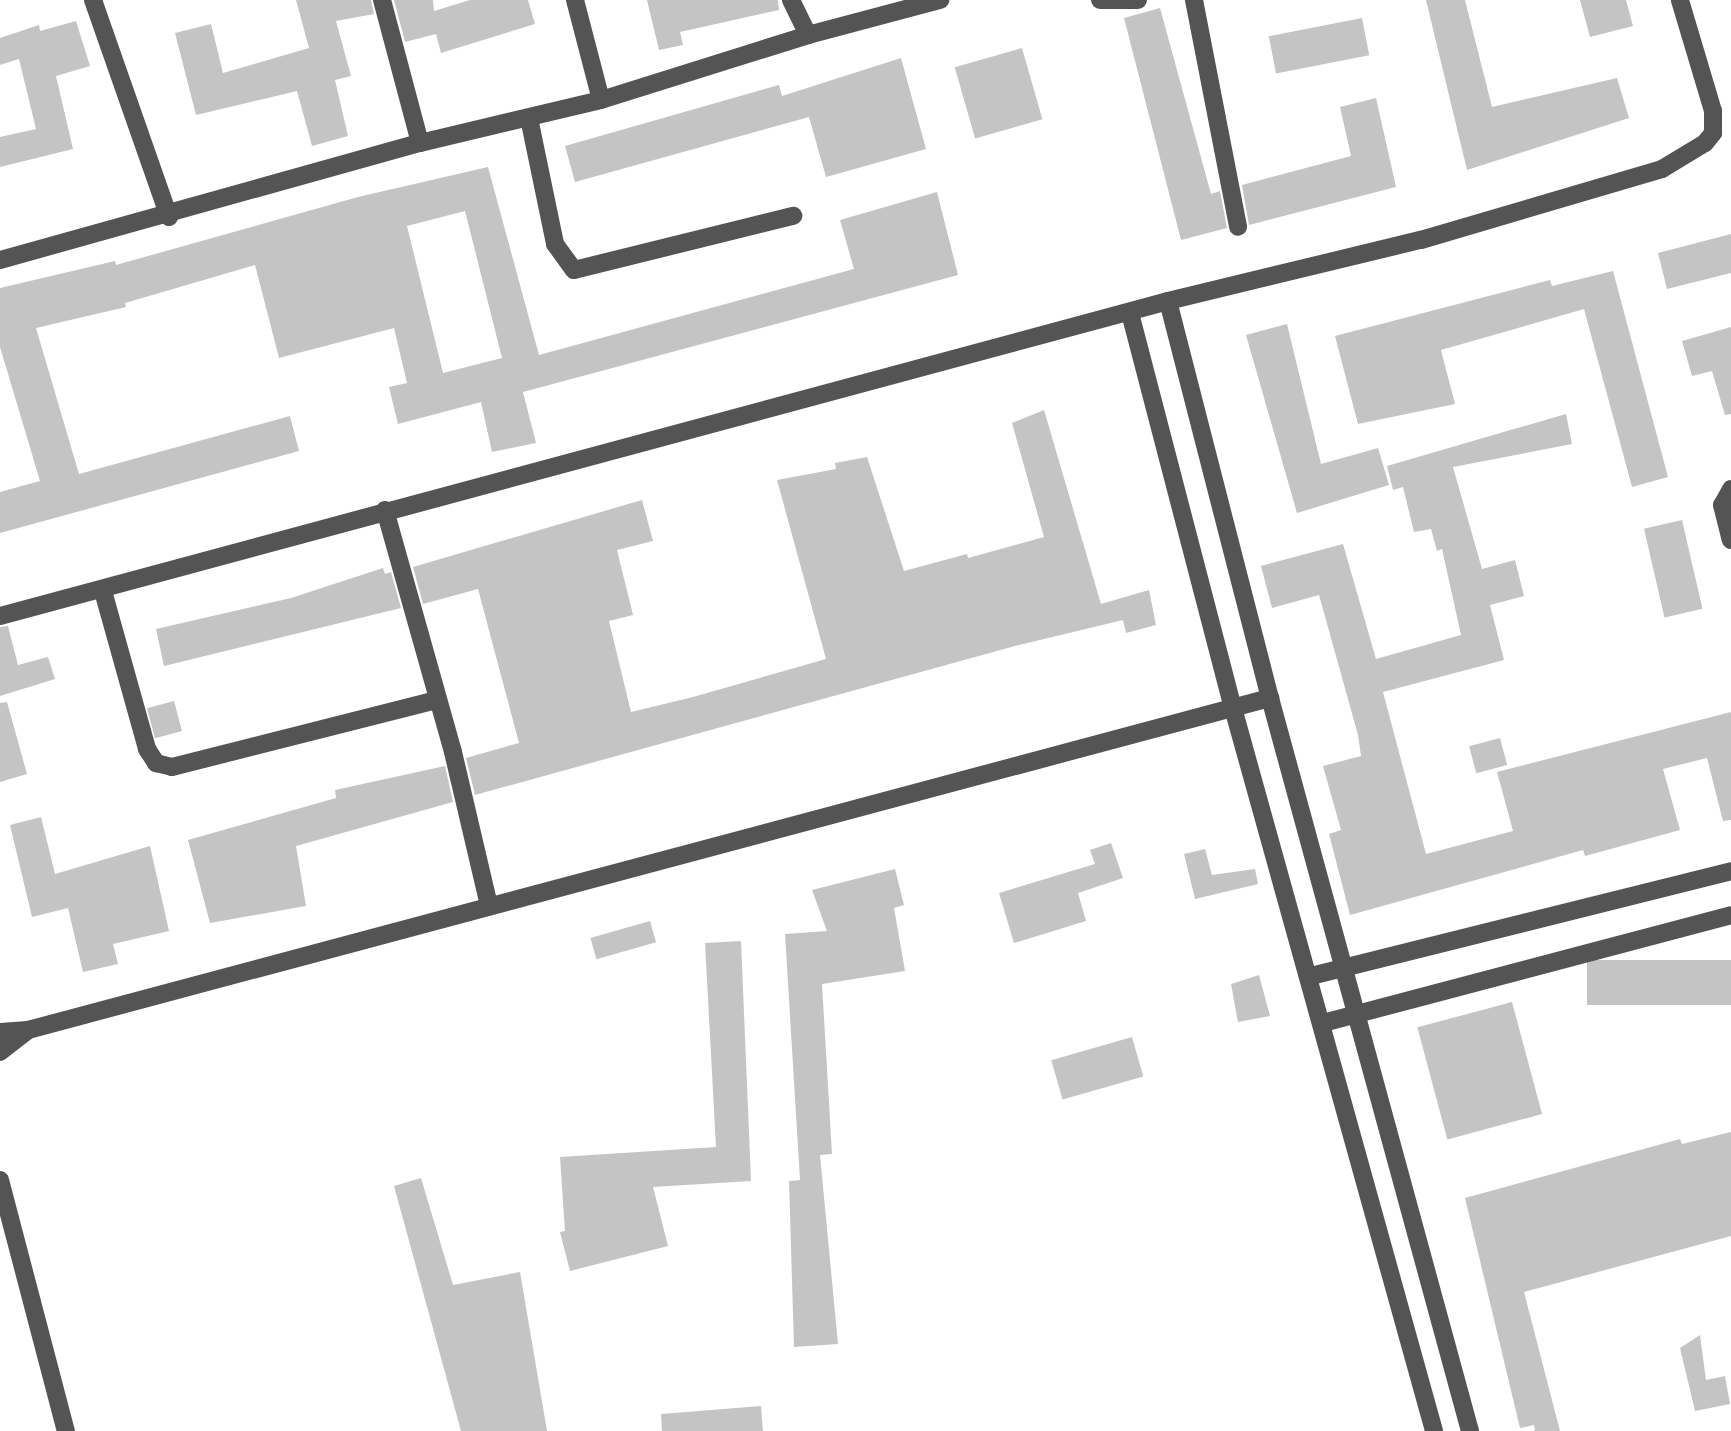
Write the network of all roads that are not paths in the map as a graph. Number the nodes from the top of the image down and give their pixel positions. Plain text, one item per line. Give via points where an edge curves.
1 (93, 0) edge
2 (382, 0) edge
3 (575, 0) edge
4 (791, 0) edge
5 (940, 0) edge
6 (1100, 0) edge
7 (1138, 0) edge
8 (1194, 0) edge
9 (1680, 0) edge
10 (808, 35) junction
11 (601, 100) junction
12 (529, 118) junction
13 (420, 144) junction
14 (793, 216) dead end
15 (169, 217) junction
16 (1238, 227) dead end
17 (0, 260) edge
18 (1168, 301) junction
19 (1130, 313) junction
20 (1731, 489) edge
21 (385, 510) junction
22 (1731, 540) edge
23 (103, 591) junction
24 (0, 616) edge
25 (1270, 698) junction
26 (436, 700) junction
27 (1233, 708) junction
28 (1731, 871) edge
29 (489, 905) junction
30 (1731, 915) edge
31 (1344, 966) junction
32 (1311, 976) junction
33 (1358, 1014) junction
34 (1324, 1023) junction
35 (29, 1030) junction
36 (0, 1032) edge
37 (0, 1052) edge
38 (0, 1180) edge
39 (66, 1431) edge
40 (1434, 1431) edge
41 (1470, 1431) edge

1 - 15 street
2 - 13 street
3 - 11 street
4 - 10 street
5 - 10 street
6 - 7 street
8 - 16 street
9 - 18 street via 1713,111 1713,133 1662,169 1422,240
10 - 11 street
11 - 12 street
12 - 13 street
12 - 14 street via 555,244 574,270
13 - 15 street
15 - 17 street
18 - 19 street
18 - 25 street
19 - 21 street
19 - 27 street
20 - 22 street via 1722,505
21 - 23 street
21 - 26 street
23 - 24 street
23 - 26 street via 147,749 156,763 172,767
25 - 27 street
25 - 31 street
26 - 29 street
27 - 29 street
27 - 32 street
28 - 31 street via 1539,922
29 - 35 street
30 - 33 street
31 - 32 street
31 - 33 street
32 - 34 street
33 - 34 street
33 - 41 street
34 - 40 street
35 - 36 street
35 - 37 street
38 - 39 street

